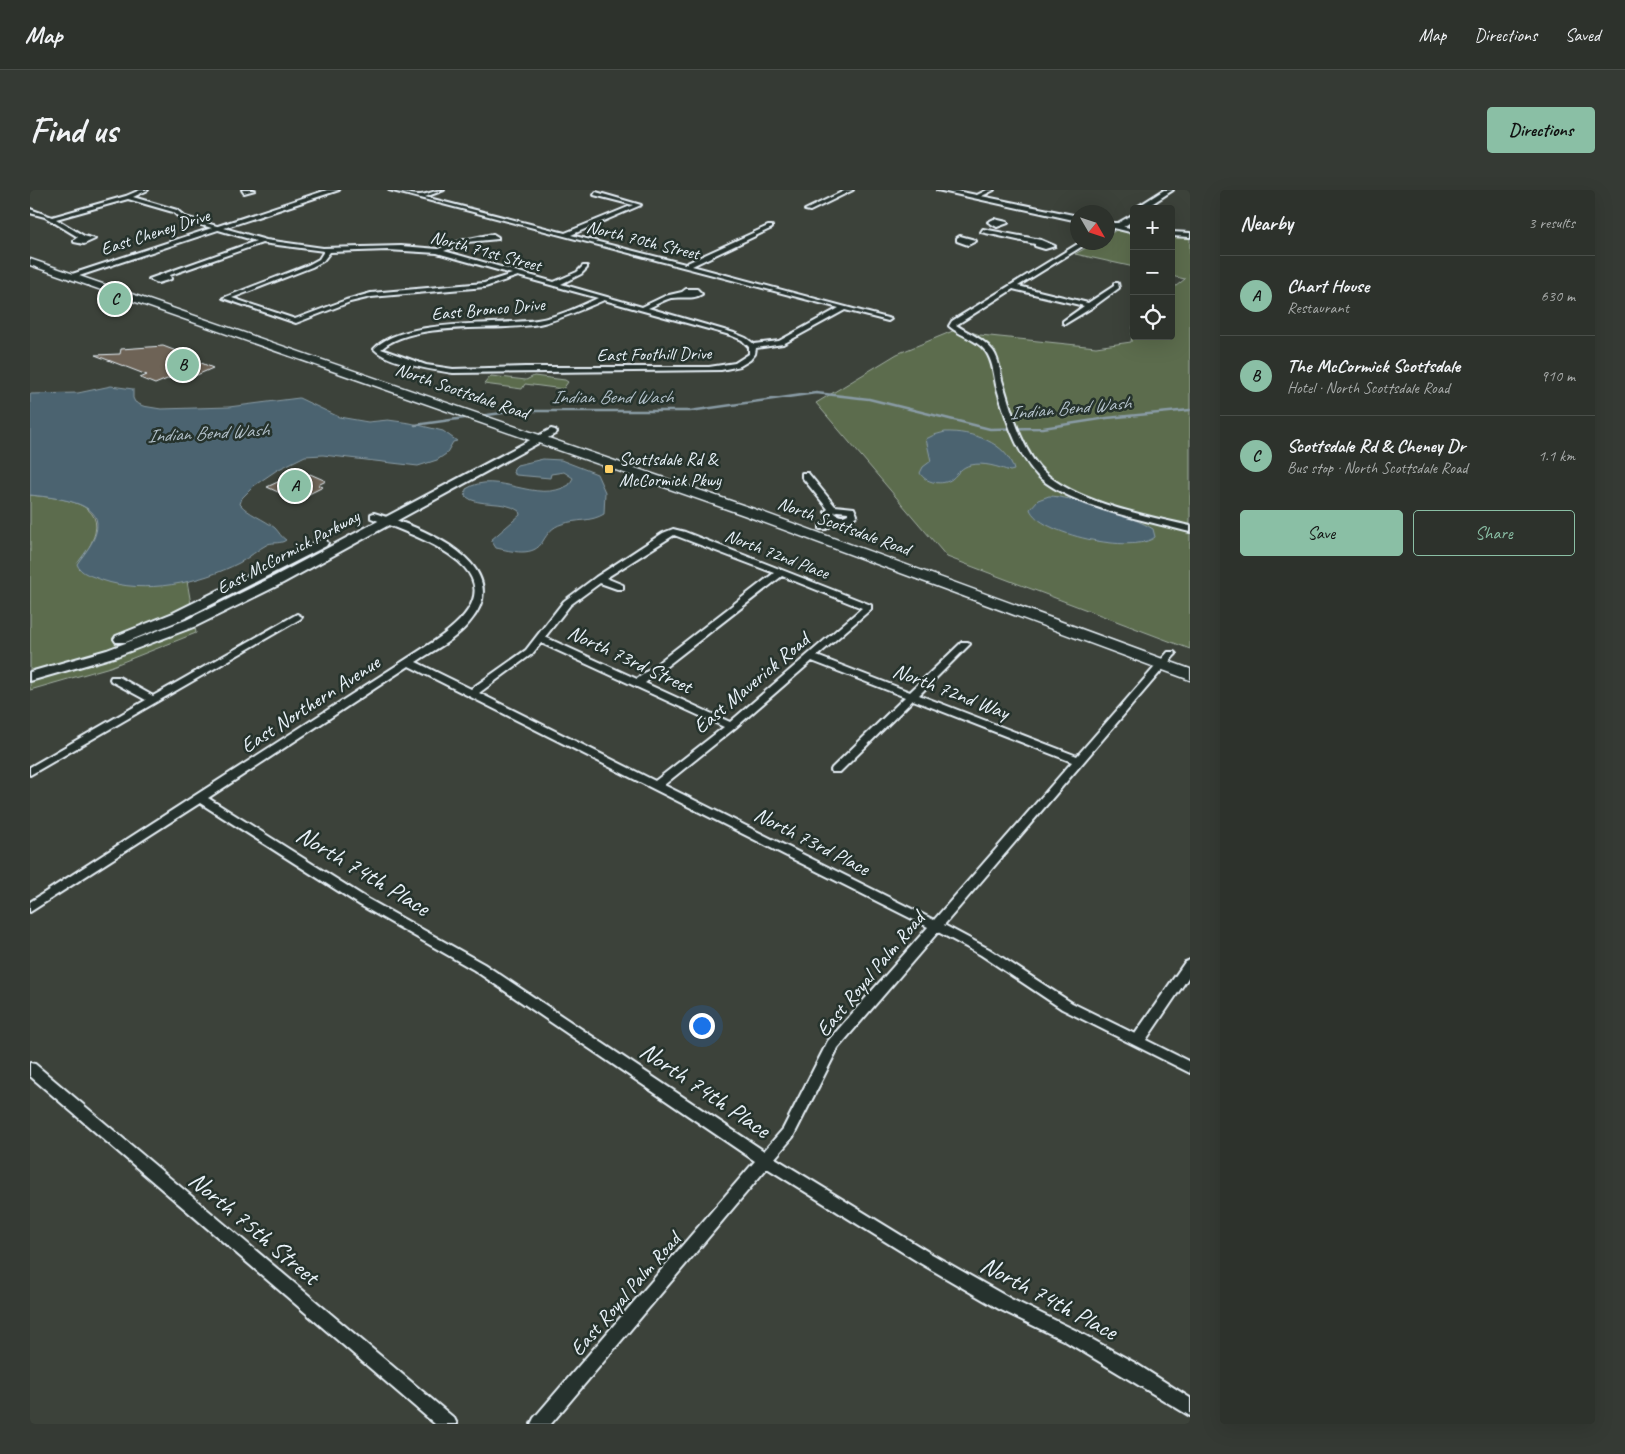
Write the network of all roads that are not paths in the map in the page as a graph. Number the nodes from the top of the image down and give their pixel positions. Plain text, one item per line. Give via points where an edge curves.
1 (145, 190) edge
2 (252, 190) edge
3 (335, 190) edge
4 (392, 190) edge
5 (440, 190) edge
6 (850, 190) edge
7 (941, 190) edge
8 (990, 190) edge
9 (1169, 190) edge
10 (1177, 190) edge
11 (244, 191) dead end
12 (596, 194) dead end
13 (128, 197) junction
14 (420, 197) junction
15 (976, 197) junction
16 (638, 205) joint
17 (1145, 205) edge
18 (1153, 205) edge
19 (30, 210) edge
20 (808, 210) dead end
21 (1130, 213) edge
22 (1070, 217) edge
23 (52, 219) junction
24 (1130, 219) edge
25 (1115, 222) edge
26 (995, 224) dead end
27 (1115, 226) edge
28 (770, 227) dead end
29 (220, 228) junction
30 (1115, 228) edge
31 (1130, 230) edge
32 (983, 231) junction
33 (1175, 234) edge
34 (565, 235) junction
35 (1190, 236) edge
36 (82, 237) dead end
37 (481, 238) dead end
38 (969, 238) dead end
39 (259, 242) junction
40 (328, 250) junction
41 (1072, 251) joint
42 (438, 252) junction
43 (30, 253) edge
44 (30, 262) edge
45 (578, 263) dead end
46 (687, 266) junction
47 (83, 272) junction
48 (518, 274) junction
49 (165, 275) dead end
50 (70, 276) junction
51 (555, 284) junction
52 (1116, 284) dead end
53 (1014, 287) junction
54 (684, 294) dead end
55 (603, 298) junction
56 (1091, 306) junction
57 (844, 308) junction
58 (642, 309) junction
59 (888, 320) dead end
60 (1065, 322) dead end
61 (752, 346) junction
62 (377, 349) joint
63 (442, 395) joint
64 (425, 399) joint
65 (515, 430) joint
66 (539, 433) junction
67 (805, 475) dead end
68 (833, 509) junction
69 (749, 512) junction
70 (837, 518) junction
71 (381, 519) junction
72 (823, 527) junction
73 (1190, 529) edge
74 (880, 560) junction
75 (780, 573) junction
76 (599, 579) junction
77 (620, 587) dead end
78 (868, 607) joint
79 (297, 617) dead end
80 (541, 639) junction
81 (966, 644) dead end
82 (109, 648) junction
83 (811, 657) junction
84 (1167, 660) junction
85 (1190, 661) edge
86 (409, 662) junction
87 (30, 666) edge
88 (1190, 675) edge
89 (30, 677) edge
90 (115, 679) dead end
91 (638, 684) junction
92 (472, 693) junction
93 (913, 696) junction
94 (153, 700) junction
95 (731, 726) junction
96 (1078, 760) junction
97 (836, 770) dead end
98 (30, 772) edge
99 (656, 786) junction
100 (201, 798) junction
101 (30, 908) edge
102 (936, 926) junction
103 (1190, 965) edge
104 (1137, 1042) junction
105 (30, 1068) edge
106 (1190, 1068) edge
107 (766, 1160) junction
108 (1190, 1408) edge
109 (448, 1424) edge
110 (540, 1424) edge

1 - 13 street
2 - 11 street
3 - 29 street, East Cheney Drive
4 - 14 street, North 70th Street
5 - 14 street
6 - 20 street
7 - 15 street
8 - 15 street
9 - 17 street
10 - 18 street
12 - 16 street
13 - 23 street
13 - 29 street, North 71st Street
14 - 34 street, North 70th Street
15 - 22 street
16 - 34 street
19 - 23 street
21 - 25 street
23 - 36 street
24 - 27 street
26 - 32 street
28 - 46 street
29 - 39 street, North 71st Street
29 - 47 street, East Cheney Drive
30 - 31 street
32 - 38 street
32 - 41 street via 1042,247
33 - 35 street
34 - 46 street, North 70th Street
37 - 42 street via 466,240
39 - 40 street, North 71st Street
39 - 49 street
40 - 42 street, North 71st Street via 411,248
40 - 48 street via 310,266 226,298 296,321 371,295 485,286
41 - 53 street
42 - 48 street, North 71st Street
43 - 47 main road, North Scottsdale Road
44 - 50 main road, North Scottsdale Road
45 - 51 street via 590,265
46 - 57 street, North 70th Street
47 - 50 street, East Cheney Drive
47 - 63 main road, North Scottsdale Road
48 - 51 street, North 71st Street
50 - 64 main road, North Scottsdale Road
51 - 55 street, North 71st Street
52 - 56 street via 1117,288
53 - 56 street
53 - 73 street via 952,324 991,354 1011,419 1035,467 1064,489 1120,510
54 - 58 street via 667,297
55 - 58 street, North 71st Street
55 - 62 street, East Bronco Drive via 552,319 526,324 424,330 401,336
56 - 60 street
57 - 59 street, North 70th Street
57 - 61 street via 781,343
58 - 61 street, North 71st Street via 738,336
61 - 62 street, East Foothill Drive via 752,354 742,363 709,369 442,370
63 - 66 main road, North Scottsdale Road
64 - 65 main road, North Scottsdale Road
65 - 66 main road, North Scottsdale Road
66 - 69 main road, North Scottsdale Road
66 - 71 street, East McCormick Parkway
66 - 72 main road, North Scottsdale Road
67 - 68 street
68 - 70 street via 830,514
68 - 70 street via 844,508 854,514 849,518
69 - 72 main road via 765,512 806,527
69 - 74 main road, North Scottsdale Road
70 - 72 street
71 - 82 street, East McCormick Parkway via 191,623
71 - 86 street, East Northern Avenue via 460,556 473,570 479,588 479,599 462,625
72 - 74 main road via 832,536
72 - 84 main road, North Scottsdale Road
74 - 84 main road, North Scottsdale Road
75 - 76 street, North 72nd Place via 673,532
75 - 78 street, North 72nd Place
75 - 91 street
76 - 77 street
76 - 80 street via 567,603
78 - 83 street, East Maverick Road
79 - 94 street
80 - 91 street, North 73rd Street
80 - 92 street via 514,664
81 - 93 street
82 - 87 street, East McCormick Parkway
82 - 89 street, East McCormick Parkway
83 - 93 street, North 72nd Way
83 - 95 street, East Maverick Road
84 - 85 main road, North Scottsdale Road
84 - 88 main road, North Scottsdale Road
84 - 96 street, East Royal Palm Road
86 - 92 street, North 73rd Place
86 - 100 street, East Northern Avenue
90 - 94 street
91 - 95 street, North 73rd Street
92 - 99 street, North 73rd Place
93 - 96 street, North 72nd Way
93 - 97 street
94 - 98 street
95 - 99 street, East Maverick Road
96 - 102 street, East Royal Palm Road
99 - 102 street, North 73rd Place
100 - 101 street, East Northern Avenue
100 - 107 street, North 74th Place via 364,902 480,967
102 - 104 street, North 73rd Place via 985,952 1067,1006
102 - 107 street, East Royal Palm Road via 833,1045 788,1133
103 - 104 street
104 - 106 street, North 73rd Place
105 - 109 street, North 75th Street
107 - 108 street, North 74th Place via 925,1258 1005,1304 1129,1368
107 - 110 street, East Royal Palm Road

